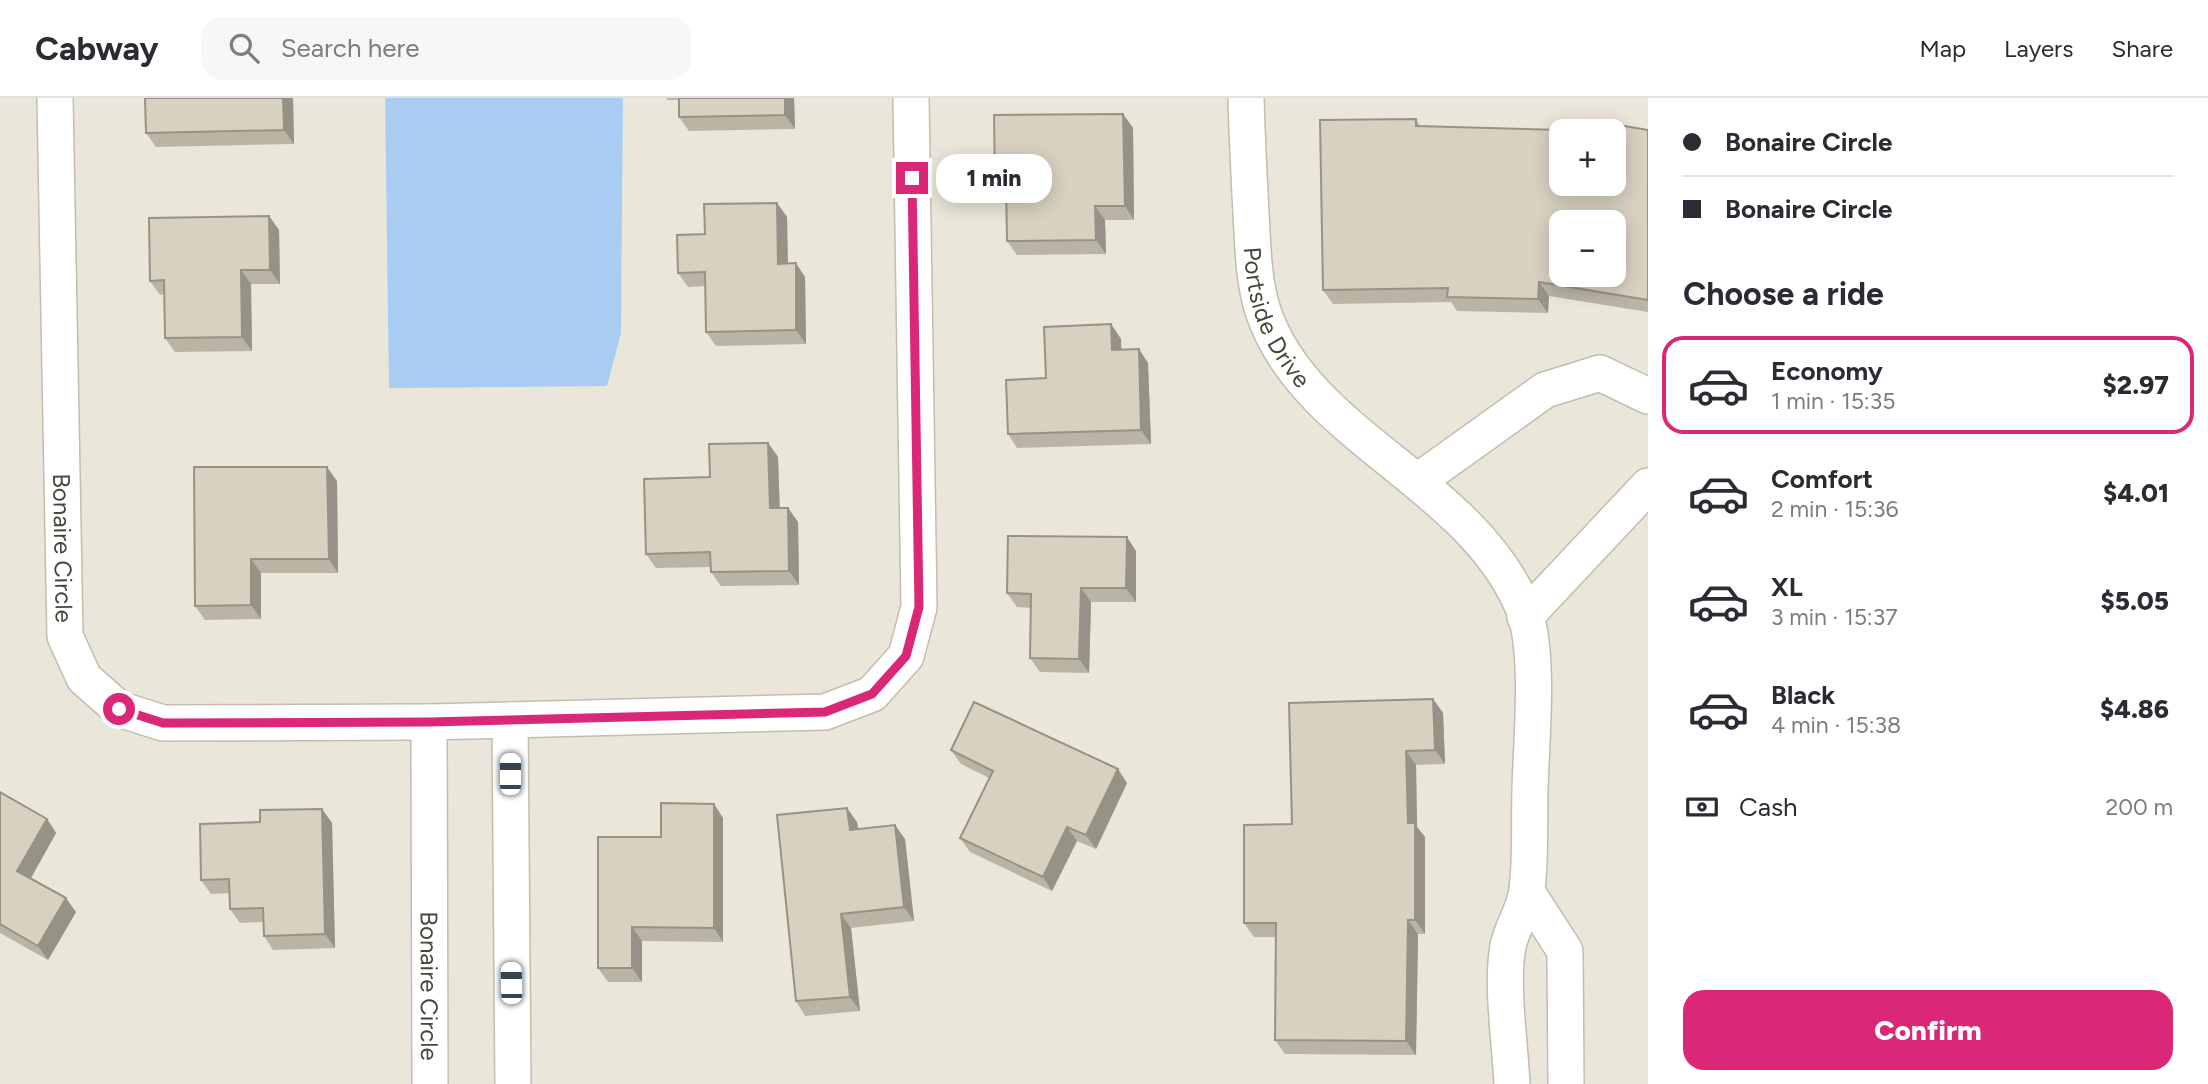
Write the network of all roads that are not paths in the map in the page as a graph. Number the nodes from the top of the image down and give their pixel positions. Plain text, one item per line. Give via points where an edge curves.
1 (55, 98) edge
2 (911, 98) edge
3 (1245, 98) edge
4 (1648, 396) edge
5 (1418, 481) junction
6 (1648, 486) edge
7 (1525, 617) junction
8 (510, 720) junction
9 (429, 722) junction
10 (1527, 892) junction
11 (430, 1084) edge
12 (513, 1084) edge
13 (1513, 1084) edge
14 (1566, 1084) edge

1 - 9 street, Bonaire Circle via 65,636 85,678 119,709 163,723
2 - 8 street, Bonaire Circle via 919,607 906,656 872,694 825,712
3 - 5 street, Portside Drive via 1254,266 1263,311 1282,354 1346,422
4 - 5 street via 1600,373 1545,390
5 - 7 street, Portside Drive via 1467,525 1500,564
6 - 7 street
7 - 10 street, Portside Drive via 1533,655
8 - 9 street, Bonaire Circle
8 - 12 street
9 - 11 street, Bonaire Circle
10 - 13 street, Portside Drive via 1507,950
10 - 14 street via 1565,951

